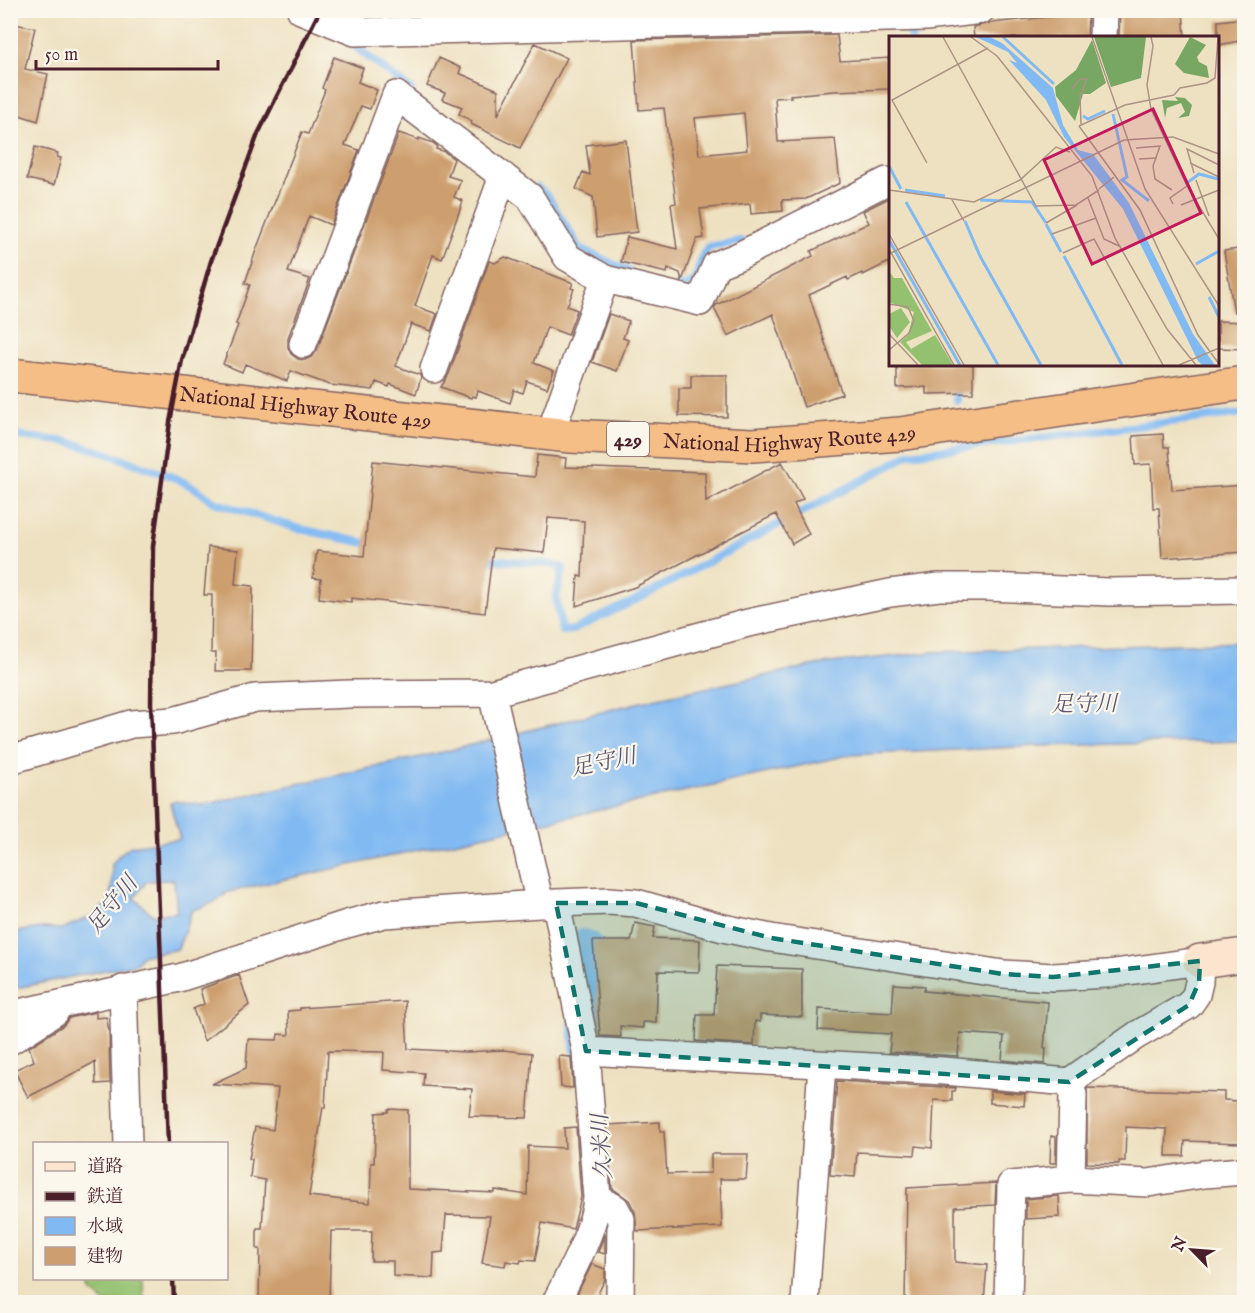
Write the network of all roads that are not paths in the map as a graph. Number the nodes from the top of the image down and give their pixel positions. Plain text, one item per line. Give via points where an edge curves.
1 (301, 10) edge
2 (981, 10) edge
3 (1104, 10) edge
4 (623, 17) edge
5 (356, 20) edge
6 (930, 27) edge
7 (1103, 36) edge
8 (503, 176) junction
9 (887, 181) dead end
10 (605, 279) junction
11 (303, 344) dead end
12 (434, 369) dead end
13 (10, 375) edge
14 (1245, 383) edge
15 (550, 434) junction
16 (1245, 590) edge
17 (493, 698) junction
18 (10, 760) edge
19 (543, 895) junction
20 (1245, 955) edge
21 (1200, 961) junction
22 (123, 989) junction
23 (69, 1003) junction
24 (10, 1015) edge
25 (10, 1041) edge
26 (586, 1051) junction
27 (822, 1066) junction
28 (1069, 1082) junction
29 (128, 1142) edge
30 (1245, 1171) edge
31 (1071, 1179) junction
32 (597, 1198) junction
33 (556, 1302) edge
34 (620, 1302) edge
35 (805, 1302) edge
36 (1008, 1302) edge

1 - 5 street
2 - 6 street
3 - 7 street
4 - 5 street via 355,32
4 - 6 street
8 - 10 street via 530,197 567,257
8 - 11 street via 396,95
8 - 12 street
9 - 10 street via 716,266 700,302
10 - 15 street
13 - 15 highway, National Highway Route 429 / 429
14 - 15 highway, National Highway Route 429 / 429 via 900,434 753,445
16 - 17 street via 1109,592 939,587 890,593 748,623
17 - 18 street via 350,694 255,698 173,721 131,724
17 - 19 street
19 - 21 street via 636,903 771,938 1003,974 1096,975
19 - 22 street via 384,914 178,978
19 - 26 street
20 - 21 street
21 - 28 street via 1196,994 1189,1005
22 - 23 street
22 - 29 street
23 - 24 street
23 - 25 street
26 - 27 street
26 - 32 street
27 - 28 street
27 - 35 street
28 - 31 street via 1073,1095
30 - 31 street via 1148,1183
31 - 36 street via 1011,1185
32 - 33 street via 578,1257
32 - 34 street via 615,1208 621,1219

